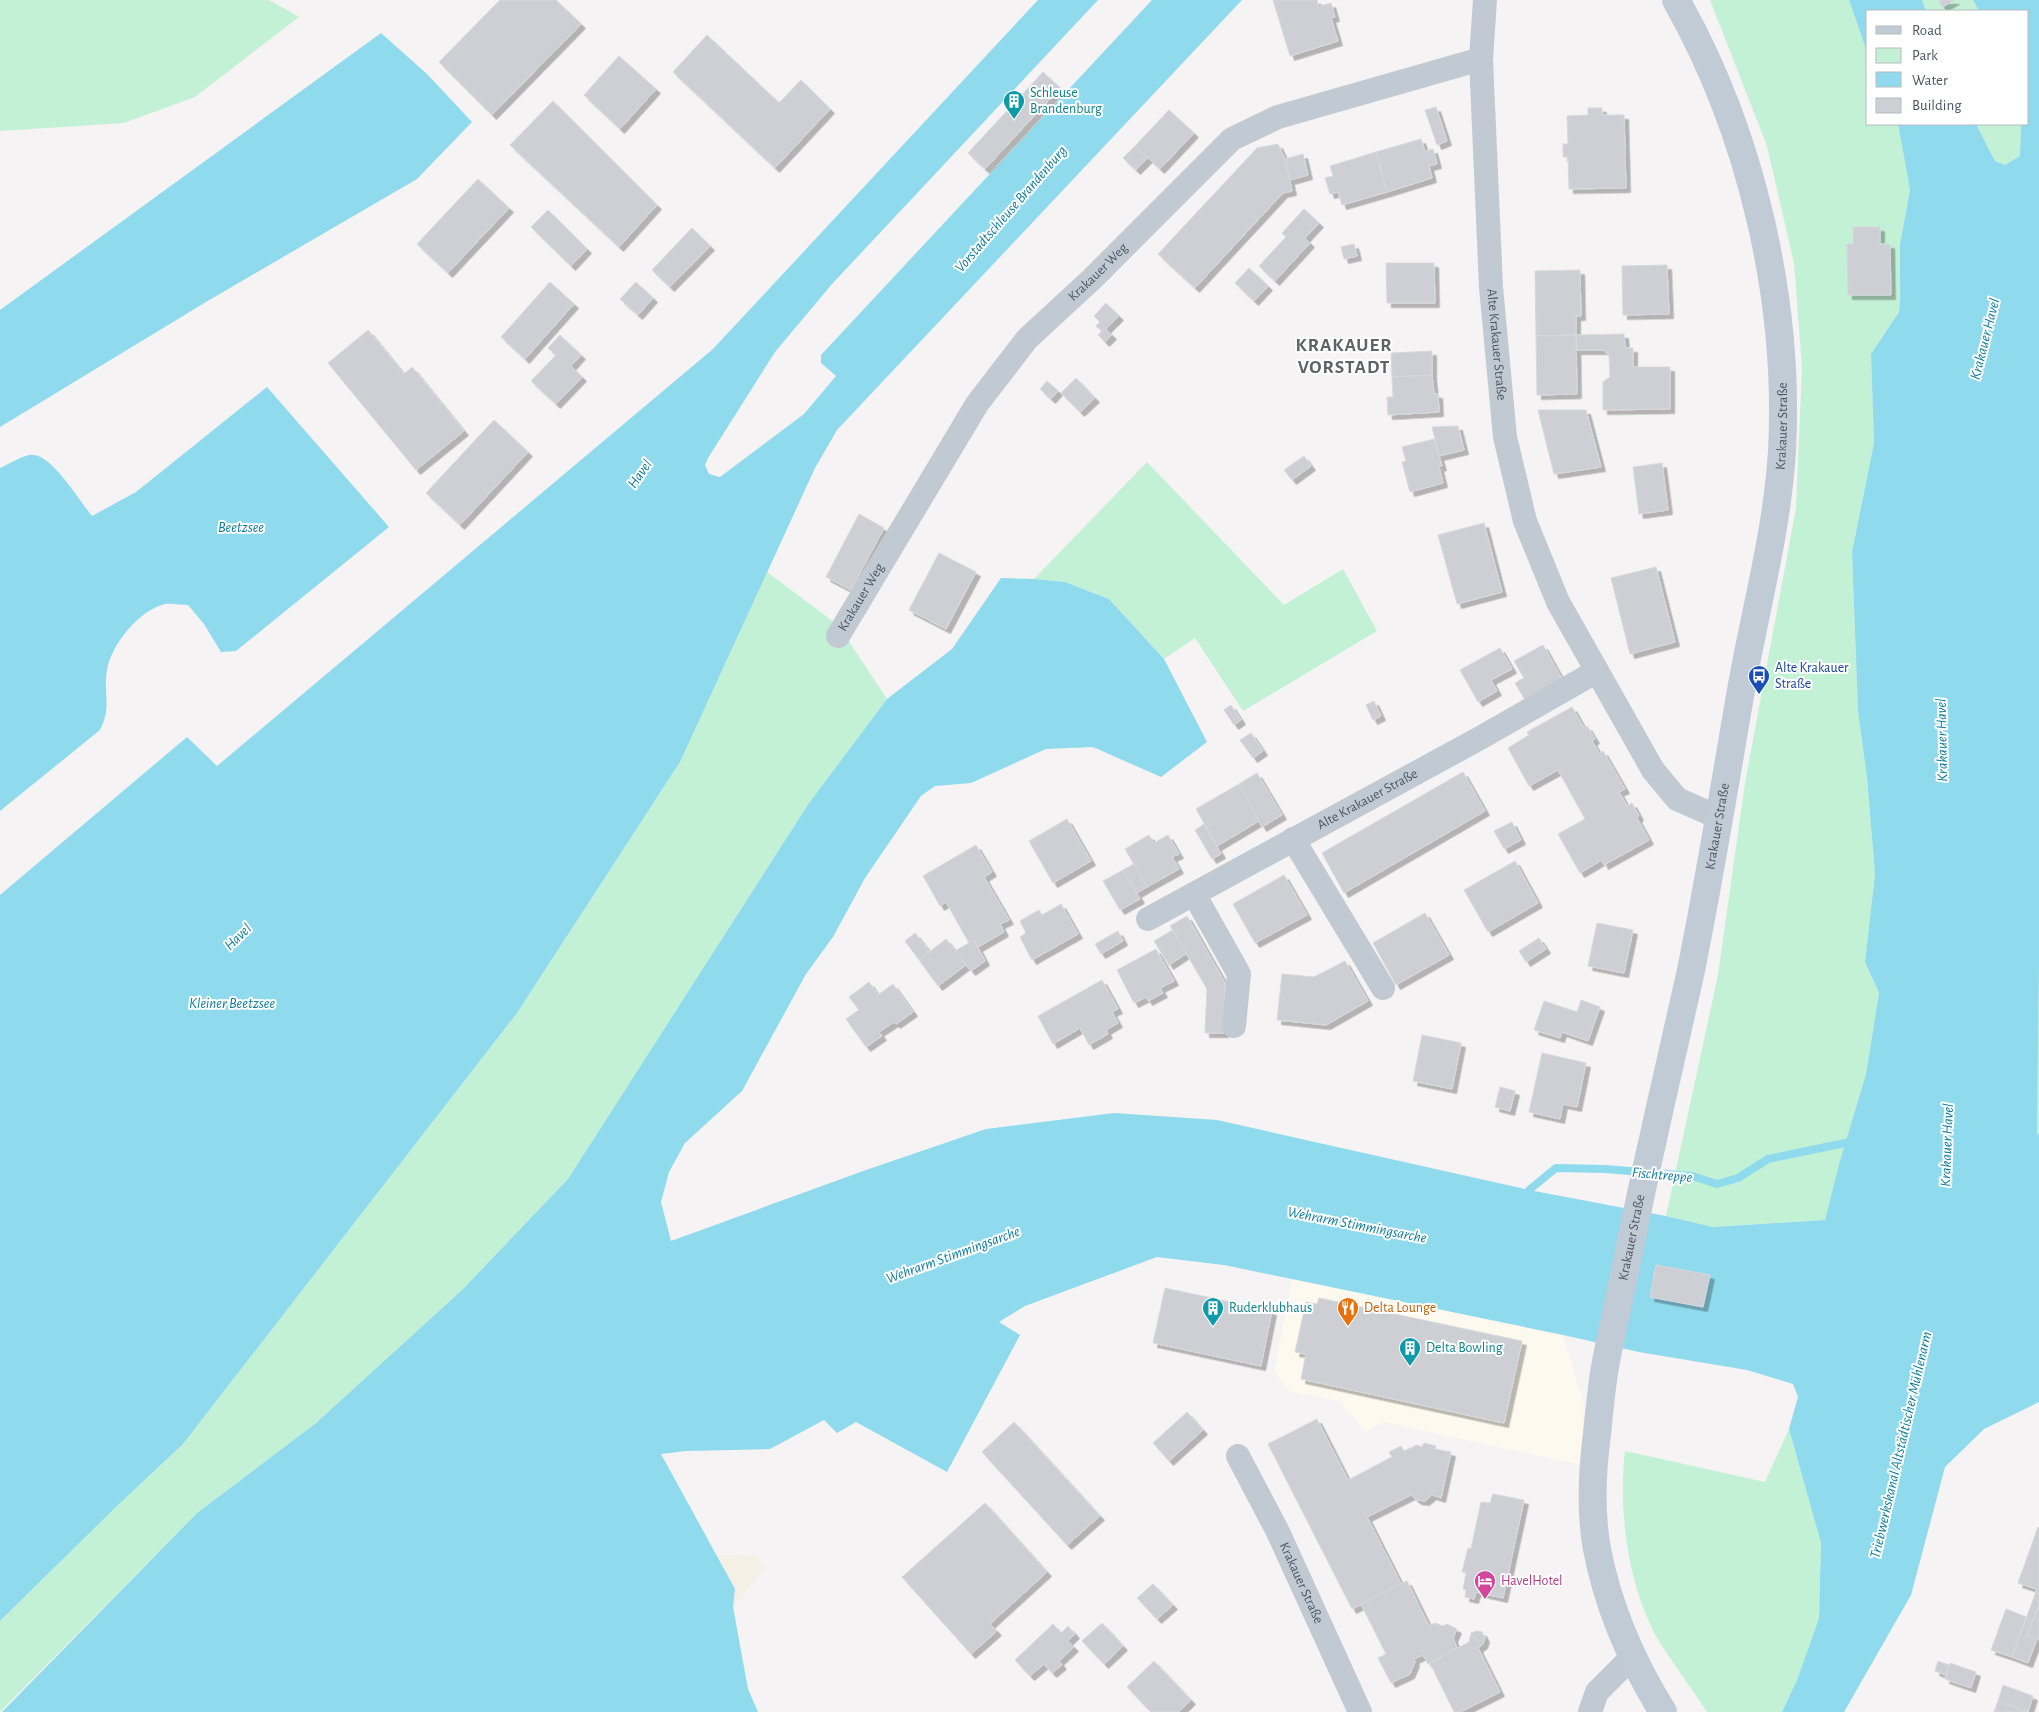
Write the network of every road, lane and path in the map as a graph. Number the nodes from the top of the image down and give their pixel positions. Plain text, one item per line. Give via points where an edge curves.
1 (1485, 0) edge
2 (1676, 0) edge
3 (1481, 59) junction
4 (838, 636) dead end
5 (1597, 671) junction
6 (1720, 818) junction
7 (1293, 839) junction
8 (1194, 894) junction
9 (1148, 919) dead end
10 (1383, 988) dead end
11 (1234, 1026) dead end
12 (1238, 1456) dead end
13 (1632, 1658) junction
14 (1360, 1712) edge
15 (1590, 1712) edge
16 (1663, 1712) edge

1 - 3 street, Alte Krakauer Straße
2 - 6 main road, Krakauer Straße via 1712,74 1741,147 1762,226 1776,307 1781,368 1782,451 1772,535
3 - 4 street, Krakauer Weg via 1278,116 1232,139 1092,280 1026,340 977,404
3 - 5 street, Alte Krakauer Straße via 1491,287 1505,437 1525,521 1558,602
5 - 6 street, Alte Krakauer Straße via 1653,770 1677,799
5 - 7 street, Alte Krakauer Straße
6 - 13 main road, Krakauer Straße via 1690,975 1604,1372 1593,1467 1596,1547 1610,1600
7 - 8 street, Alte Krakauer Straße
7 - 10 street
8 - 9 street, Alte Krakauer Straße
8 - 11 street via 1239,974
12 - 14 street, Krakauer Straße via 1274,1524
13 - 15 street via 1597,1692
13 - 16 main road, Krakauer Straße

